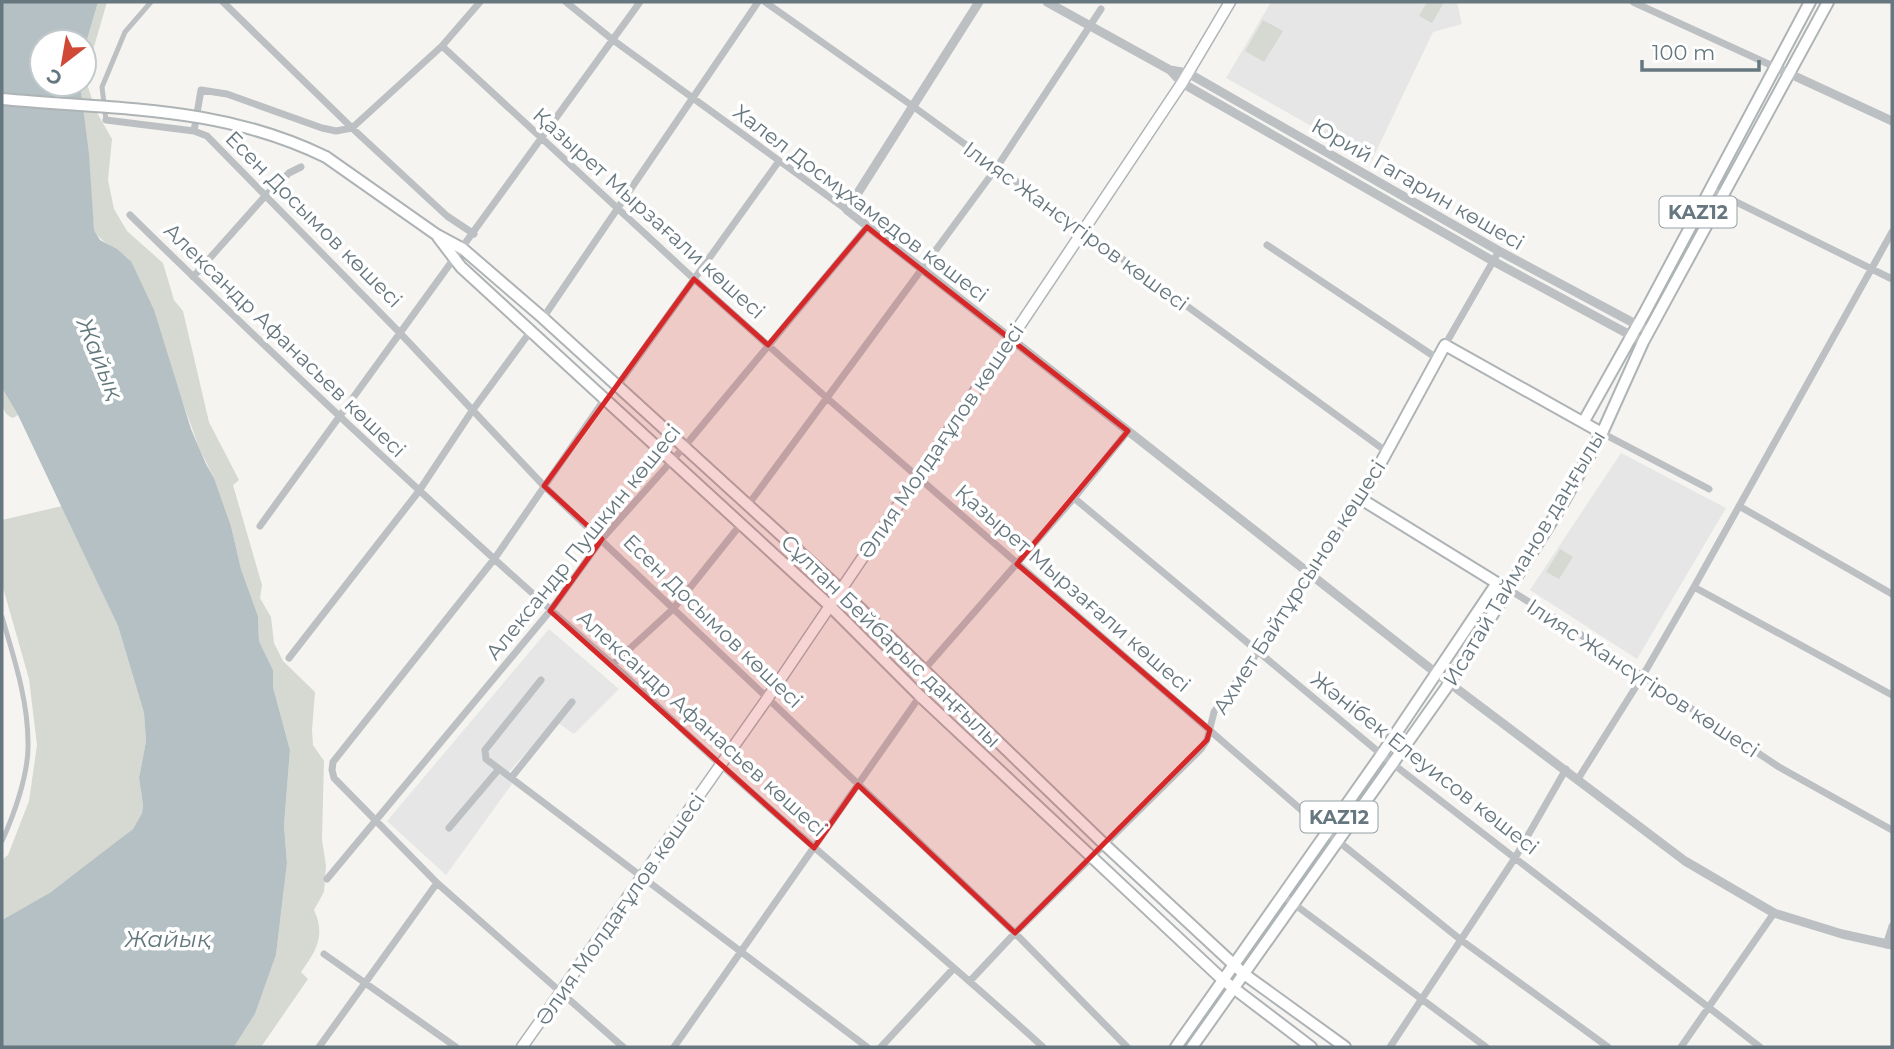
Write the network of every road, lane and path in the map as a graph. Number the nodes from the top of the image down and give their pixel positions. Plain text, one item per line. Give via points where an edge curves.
1 (151, 2) edge
2 (223, 2) edge
3 (480, 2) edge
4 (566, 2) edge
5 (640, 2) edge
6 (758, 2) edge
7 (765, 2) edge
8 (979, 2) edge
9 (1047, 2) edge
10 (1230, 2) edge
11 (1633, 2) edge
12 (1811, 2) edge
13 (1828, 2) edge
14 (1101, 9) dead end
15 (1089, 26) junction
16 (613, 40) junction
17 (442, 46) junction
18 (1775, 67) junction
19 (1170, 70) junction
20 (1788, 72) junction
21 (1188, 73) junction
22 (1182, 83) junction
23 (694, 97) junction
24 (2, 99) edge
25 (914, 107) junction
26 (106, 120) joint
27 (1892, 121) edge
28 (352, 128) junction
29 (194, 131) junction
30 (540, 138) junction
31 (779, 161) junction
32 (301, 167) dead end
33 (997, 167) junction
34 (1710, 189) junction
35 (266, 195) junction
36 (1723, 195) junction
37 (617, 208) junction
38 (847, 210) junction
39 (130, 215) dead end
40 (867, 227) junction
41 (1083, 232) junction
42 (1892, 232) edge
43 (474, 234) junction
44 (437, 235) junction
45 (1267, 245) dead end
46 (463, 249) junction
47 (1499, 251) junction
48 (455, 261) junction
49 (1493, 261) junction
50 (1870, 268) junction
51 (922, 269) junction
52 (193, 277) junction
53 (694, 279) junction
54 (1892, 279) edge
55 (542, 318) junction
56 (1637, 325) junction
57 (1649, 331) junction
58 (400, 332) junction
59 (530, 332) junction
60 (1631, 336) junction
61 (1010, 340) junction
62 (1643, 342) junction
63 (768, 345) junction
64 (1445, 345) junction
65 (1438, 359) junction
66 (618, 385) junction
67 (828, 399) junction
68 (604, 400) junction
69 (472, 411) junction
70 (340, 417) junction
71 (1584, 421) junction
72 (1128, 431) junction
73 (1602, 433) junction
74 (685, 446) junction
75 (1387, 452) junction
76 (670, 460) junction
77 (918, 475) junction
78 (544, 486) junction
79 (1709, 489) dead end
80 (419, 491) junction
81 (1074, 498) junction
82 (1361, 499) junction
83 (748, 505) junction
84 (1739, 506) junction
85 (741, 524) junction
86 (260, 526) dead end
87 (602, 539) junction
88 (495, 558) junction
89 (1017, 564) junction
90 (1311, 575) junction
91 (1497, 583) junction
92 (1694, 587) junction
93 (840, 589) junction
94 (1508, 589) junction
95 (1892, 594) edge
96 (829, 605) junction
97 (673, 609) junction
98 (550, 611) junction
99 (2, 617) edge
100 (1258, 652) junction
101 (289, 658) dead end
102 (612, 665) junction
103 (923, 671) junction
104 (1436, 673) junction
105 (1642, 677) junction
106 (541, 680) dead end
107 (1449, 682) junction
108 (1892, 695) edge
109 (920, 696) junction
110 (767, 699) junction
111 (572, 702) dead end
112 (1210, 730) junction
113 (1382, 754) junction
114 (1017, 761) junction
115 (1393, 764) junction
116 (720, 765) junction
117 (499, 768) junction
118 (1566, 769) junction
119 (1004, 775) junction
120 (510, 778) junction
121 (1578, 779) junction
122 (858, 785) junction
123 (376, 820) junction
124 (449, 828) dead end
125 (1892, 830) edge
126 (1328, 833) junction
127 (2, 841) edge
128 (1339, 841) junction
129 (1104, 845) junction
130 (814, 848) junction
131 (1092, 857) junction
132 (1516, 858) junction
133 (642, 877) junction
134 (327, 879) dead end
135 (437, 883) junction
136 (1282, 895) junction
137 (1294, 904) junction
138 (1774, 914) junction
139 (1892, 926) edge
140 (1015, 933) junction
141 (1461, 940) junction
142 (1889, 945) edge
143 (741, 952) junction
144 (324, 954) dead end
145 (1234, 965) junction
146 (954, 968) junction
147 (1244, 974) junction
148 (1223, 980) junction
149 (970, 981) junction
150 (365, 984) junction
151 (1234, 989) junction
152 (561, 992) junction
153 (1422, 999) junction
154 (1710, 1008) junction
155 (319, 1047) edge
156 (456, 1047) edge
157 (522, 1047) edge
158 (623, 1047) edge
159 (674, 1047) edge
160 (867, 1047) edge
161 (881, 1047) edge
162 (1043, 1047) edge
163 (1127, 1047) edge
164 (1176, 1047) edge
165 (1192, 1047) edge
166 (1311, 1047) edge
167 (1345, 1047) edge
168 (1390, 1047) edge
169 (1486, 1047) edge
170 (1608, 1047) edge
171 (1681, 1047) edge
172 (1760, 1047) edge

1 - 26 street via 125,32 102,87
2 - 28 street
3 - 17 street
4 - 16 street, Халел Досмұхамедов көшесі
5 - 16 street
6 - 23 street
7 - 25 street, Ілияс Жансүгіров көшесі
8 - 25 street
9 - 15 street, Юрий Гагарин көшесі
10 - 21 main road, Әлия Молдағұлов көшесі
11 - 18 street
12 - 18 main road, Исатай Тайманов даңғылы / KAZ12
13 - 20 main road, Исатай Тайманов даңғылы / KAZ12
14 - 15 street
15 - 19 street, Юрий Гагарин көшесі
15 - 33 street
16 - 23 street, Халел Досмұхамедов көшесі
16 - 30 street
17 - 28 street
17 - 30 street, Қазырет Мырзағали көшесі
18 - 20 street
18 - 34 main road, Исатай Тайманов даңғылы / KAZ12
19 - 21 street, Юрий Гагарин көшесі
19 - 22 street, Юрий Гагарин көшесі
20 - 27 street
20 - 36 main road, Исатай Тайманов даңғылы / KAZ12
21 - 22 main road, Әлия Молдағұлов көшесі
21 - 47 street, Юрий Гагарин көшесі
22 - 41 main road, Әлия Молдағұлов көшесі
22 - 49 street, Юрий Гагарин көшесі
23 - 31 street, Халел Досмұхамедов көшесі
23 - 37 street
24 - 44 main road, Сұлтан Бейбарыс даңғылы, bridge via 142,109 258,129 326,157
25 - 33 street, Ілияс Жансүгіров көшесі
25 - 38 street
26 - 29 street, Есен Досымов көшесі
28 - 29 street via 322,128 201,89
28 - 43 street via 447,216
29 - 35 street, Есен Досымов көшесі via 206,136
30 - 37 street, Қазырет Мырзағали көшесі
30 - 43 street
31 - 38 street, Халел Досмұхамедов көшесі
31 - 53 street
32 - 35 street
33 - 41 street, Ілияс Жансүгіров көшесі
33 - 51 street
34 - 36 street
34 - 56 main road, Исатай Тайманов даңғылы / KAZ12
35 - 52 street
35 - 58 street, Есен Досымов көшесі
36 - 50 street
36 - 57 main road, Исатай Тайманов даңғылы / KAZ12
37 - 53 street, Қазырет Мырзағали көшесі
37 - 55 street
38 - 40 street, Халел Досмұхамедов көшесі
39 - 52 street, Александр Афанасьев көшесі
40 - 51 street, Халел Досмұхамедов көшесі
40 - 63 street, Александр Пушкин көшесі
41 - 61 main road, Әлия Молдағұлов көшесі
41 - 75 street, Ілияс Жансүгіров көшесі
42 - 50 street
43 - 46 street
44 - 46 main road, Сұлтан Бейбарыс даңғылы
44 - 48 main road, Сұлтан Бейбарыс даңғылы
45 - 65 street
46 - 48 street
46 - 55 main road, Сұлтан Бейбарыс даңғылы
47 - 49 street, Ахмет Байтұрсынов көшесі
47 - 56 street, Юрий Гагарин көшесі
48 - 58 street
48 - 59 main road, Сұлтан Бейбарыс даңғылы
49 - 60 street, Юрий Гагарин көшесі
49 - 64 street, Ахмет Байтұрсынов көшесі
50 - 54 street
50 - 84 street
51 - 61 street, Халел Досмұхамедов көшесі
51 - 67 street
52 - 70 street, Александр Афанасьев көшесі
53 - 63 street, Қазырет Мырзағали көшесі
53 - 66 street
55 - 66 main road, Сұлтан Бейбарыс даңғылы
56 - 57 street, Юрий Гагарин көшесі
56 - 60 main road, Исатай Тайманов даңғылы / KAZ12
57 - 62 main road, Исатай Тайманов даңғылы / KAZ12
58 - 69 street, Есен Досымов көшесі
58 - 70 street
59 - 68 main road, Сұлтан Бейбарыс даңғылы
59 - 69 street
60 - 62 street, Юрий Гагарин көшесі
60 - 71 main road, Исатай Тайманов даңғылы / KAZ12
61 - 72 street, Халел Досмұхамедов көшесі
61 - 77 main road, Әлия Молдағұлов көшесі
62 - 73 main road, Исатай Тайманов даңғылы / KAZ12
63 - 67 street, Қазырет Мырзағали көшесі
63 - 74 street, Александр Пушкин көшесі
64 - 65 main road, Ахмет Байтұрсынов көшесі
64 - 71 main road
65 - 75 main road, Ахмет Байтұрсынов көшесі
66 - 74 main road, Сұлтан Бейбарыс даңғылы
67 - 77 street, Қазырет Мырзағали көшесі
67 - 83 street
68 - 76 main road, Сұлтан Бейбарыс даңғылы
68 - 78 street
69 - 78 street, Есен Досымов көшесі
69 - 80 street
70 - 80 street, Александр Афанасьев көшесі
70 - 86 street
71 - 73 main road
72 - 81 street
72 - 90 street, Халел Досмұхамедов көшесі
73 - 79 street
73 - 94 main road, Исатай Тайманов даңғылы / KAZ12
74 - 76 street, Александр Пушкин көшесі
74 - 83 main road, Сұлтан Бейбарыс даңғылы
75 - 82 main road, Ахмет Байтұрсынов көшесі
76 - 85 main road, Сұлтан Бейбарыс даңғылы
76 - 87 street, Александр Пушкин көшесі
77 - 89 street, Қазырет Мырзағали көшесі
77 - 93 main road, Әлия Молдағұлов көшесі
78 - 87 street, Есен Досымов көшесі
78 - 88 street
80 - 88 street, Александр Афанасьев көшесі
80 - 101 street
81 - 89 street
81 - 100 street, Жәнібек Елеуисов көшесі
82 - 90 street, Ахмет Байтұрсынов көшесі
82 - 91 main road, Ілияс Жансүгіров көшесі
83 - 93 main road, Сұлтан Бейбарыс даңғылы
84 - 92 street
84 - 95 street
85 - 96 main road, Сұлтан Бейбарыс даңғылы
85 - 97 street
87 - 97 street, Есен Досымов көшесі
87 - 98 street, Александр Пушкин көшесі
88 - 98 street, Александр Афанасьев көшесі
88 - 123 street via 333,762 334,778
89 - 103 street
89 - 112 street, Қазырет Мырзағали көшесі
90 - 100 street, Ахмет Байтұрсынов көшесі
90 - 104 street, Халел Досмұхамедов көшесі
91 - 94 street, Ілияс Жансүгіров көшесі
91 - 104 main road, Исатай Тайманов даңғылы / KAZ12
92 - 105 street
92 - 108 street
93 - 96 main road, Әлия Молдағұлов көшесі
93 - 103 main road, Сұлтан Бейбарыс даңғылы
94 - 105 street, Ілияс Жансүгіров көшесі
94 - 107 main road, Исатай Тайманов даңғылы / KAZ12
96 - 109 main road, Сұлтан Бейбарыс даңғылы
96 - 110 main road, Әлия Молдағұлов көшесі
97 - 102 street
97 - 110 street, Есен Досымов көшесі
98 - 102 street, Александр Афанасьев көшесі
98 - 123 street, Александр Пушкин көшесі
99 - 127 street via 22,684 28,745 16,809
100 - 112 street, Ахмет Байтұрсынов көшесі via 1214,712
100 - 113 street, Жәнібек Елеуисов көшесі
102 - 116 street, Александр Афанасьев көшесі
103 - 114 main road, Сұлтан Бейбарыс даңғылы
104 - 107 street, Халел Досмұхамедов көшесі
104 - 113 main road, Исатай Тайманов даңғылы / KAZ12
105 - 121 street
105 - 125 street, Ілияс Жансүгіров көшесі via 1779,767
106 - 117 street via 485,750 486,759
107 - 115 main road, Исатай Тайманов даңғылы / KAZ12
107 - 118 street, Халел Досмұхамедов көшесі
109 - 119 main road, Сұлтан Бейбарыс даңғылы
109 - 122 street
110 - 116 main road, Әлия Молдағұлов көшесі
110 - 122 street, Есен Досымов көшесі
111 - 120 street
112 - 126 street, Қазырет Мырзағали көшесі
112 - 129 street, Ахмет Байтұрсынов көшесі via 1201,749
113 - 115 street, Жәнібек Елеуисов көшесі
113 - 126 main road, Исатай Тайманов даңғылы / KAZ12
114 - 119 main road
114 - 129 main road, Сұлтан Бейбарыс даңғылы
115 - 128 main road, Исатай Тайманов даңғылы / KAZ12
115 - 132 street, Жәнібек Елеуисов көшесі
116 - 130 street, Александр Афанасьев көшесі
116 - 133 main road, Әлия Молдағұлов көшесі
117 - 120 street
117 - 124 street
118 - 121 street, Халел Досмұхамедов көшесі
118 - 132 street
119 - 131 main road, Сұлтан Бейбарыс даңғылы
120 - 133 street
121 - 138 street, Халел Досмұхамедов көшесі via 1685,861
122 - 130 street
122 - 140 street, Есен Досымов көшесі
123 - 134 street, Александр Пушкин көшесі
123 - 135 street
126 - 128 street, Қазырет Мырзағали көшесі
126 - 136 main road, Исатай Тайманов даңғылы / KAZ12
128 - 137 main road, Исатай Тайманов даңғылы / KAZ12
128 - 141 street, Қазырет Мырзағали көшесі
129 - 131 street, Ахмет Байтұрсынов көшесі
129 - 145 main road, Сұлтан Бейбарыс даңғылы
130 - 143 street
130 - 146 street, Александр Афанасьев көшесі
131 - 140 street, Ахмет Байтұрсынов көшесі
131 - 148 main road, Сұлтан Бейбарыс даңғылы
132 - 141 street
132 - 154 street, Жәнібек Елеуисов көшесі
133 - 143 street
133 - 152 main road, Әлия Молдағұлов көшесі
135 - 150 street
135 - 152 street
136 - 137 street
136 - 145 main road, Исатай Тайманов даңғылы / KAZ12
137 - 147 main road, Исатай Тайманов даңғылы / KAZ12
137 - 153 street
138 - 142 street, Халел Досмұхамедов көшесі
138 - 154 street
139 - 142 street
140 - 149 street, Ахмет Байтұрсынов көшесі
140 - 163 street, Есен Досымов көшесі
141 - 153 street
141 - 170 street, Қазырет Мырзағали көшесі
143 - 159 street
143 - 160 street
144 - 150 street
145 - 147 main road, Сұлтан Бейбарыс даңғылы
145 - 148 main road, Исатай Тайманов даңғылы / KAZ12
146 - 149 street, Александр Афанасьев көшесі
146 - 161 street
147 - 151 main road, Исатай Тайманов даңғылы / KAZ12
147 - 167 main road, Сұлтан Бейбарыс даңғылы
148 - 151 main road, Сұлтан Бейбарыс даңғылы
148 - 164 main road, Исатай Тайманов даңғылы / KAZ12
149 - 162 street, Александр Афанасьев көшесі
150 - 155 street
150 - 156 street
151 - 165 main road, Исатай Тайманов даңғылы / KAZ12
151 - 166 main road, Сұлтан Бейбарыс даңғылы
152 - 157 main road, Әлия Молдағұлов көшесі
152 - 158 street
153 - 168 street
153 - 169 street
154 - 171 street
154 - 172 street, Жәнібек Елеуисов көшесі

